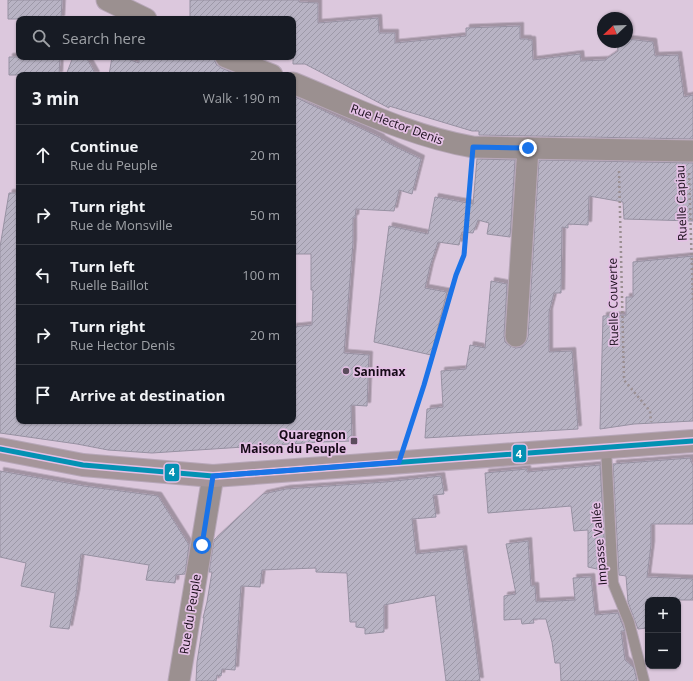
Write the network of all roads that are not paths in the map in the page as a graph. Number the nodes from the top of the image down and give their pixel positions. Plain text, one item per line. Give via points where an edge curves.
1 (107, 0) edge
2 (140, 16) edge
3 (234, 60) edge
4 (264, 72) edge
5 (296, 84) edge
6 (528, 148) junction
7 (691, 151) edge
8 (516, 336) dead end
9 (693, 441) edge
10 (606, 448) junction
11 (0, 449) edge
12 (213, 476) junction
13 (179, 681) edge
14 (644, 681) edge

1 - 2 street
3 - 4 street
5 - 6 street, Rue Hector Denis via 417,134 473,147
6 - 7 street, Rue Hector Denis
6 - 8 street
9 - 10 street
10 - 12 street
10 - 14 lane, Impasse Vallée via 614,583 629,622
11 - 12 street via 83,465
12 - 13 street, Rue du Peuple

